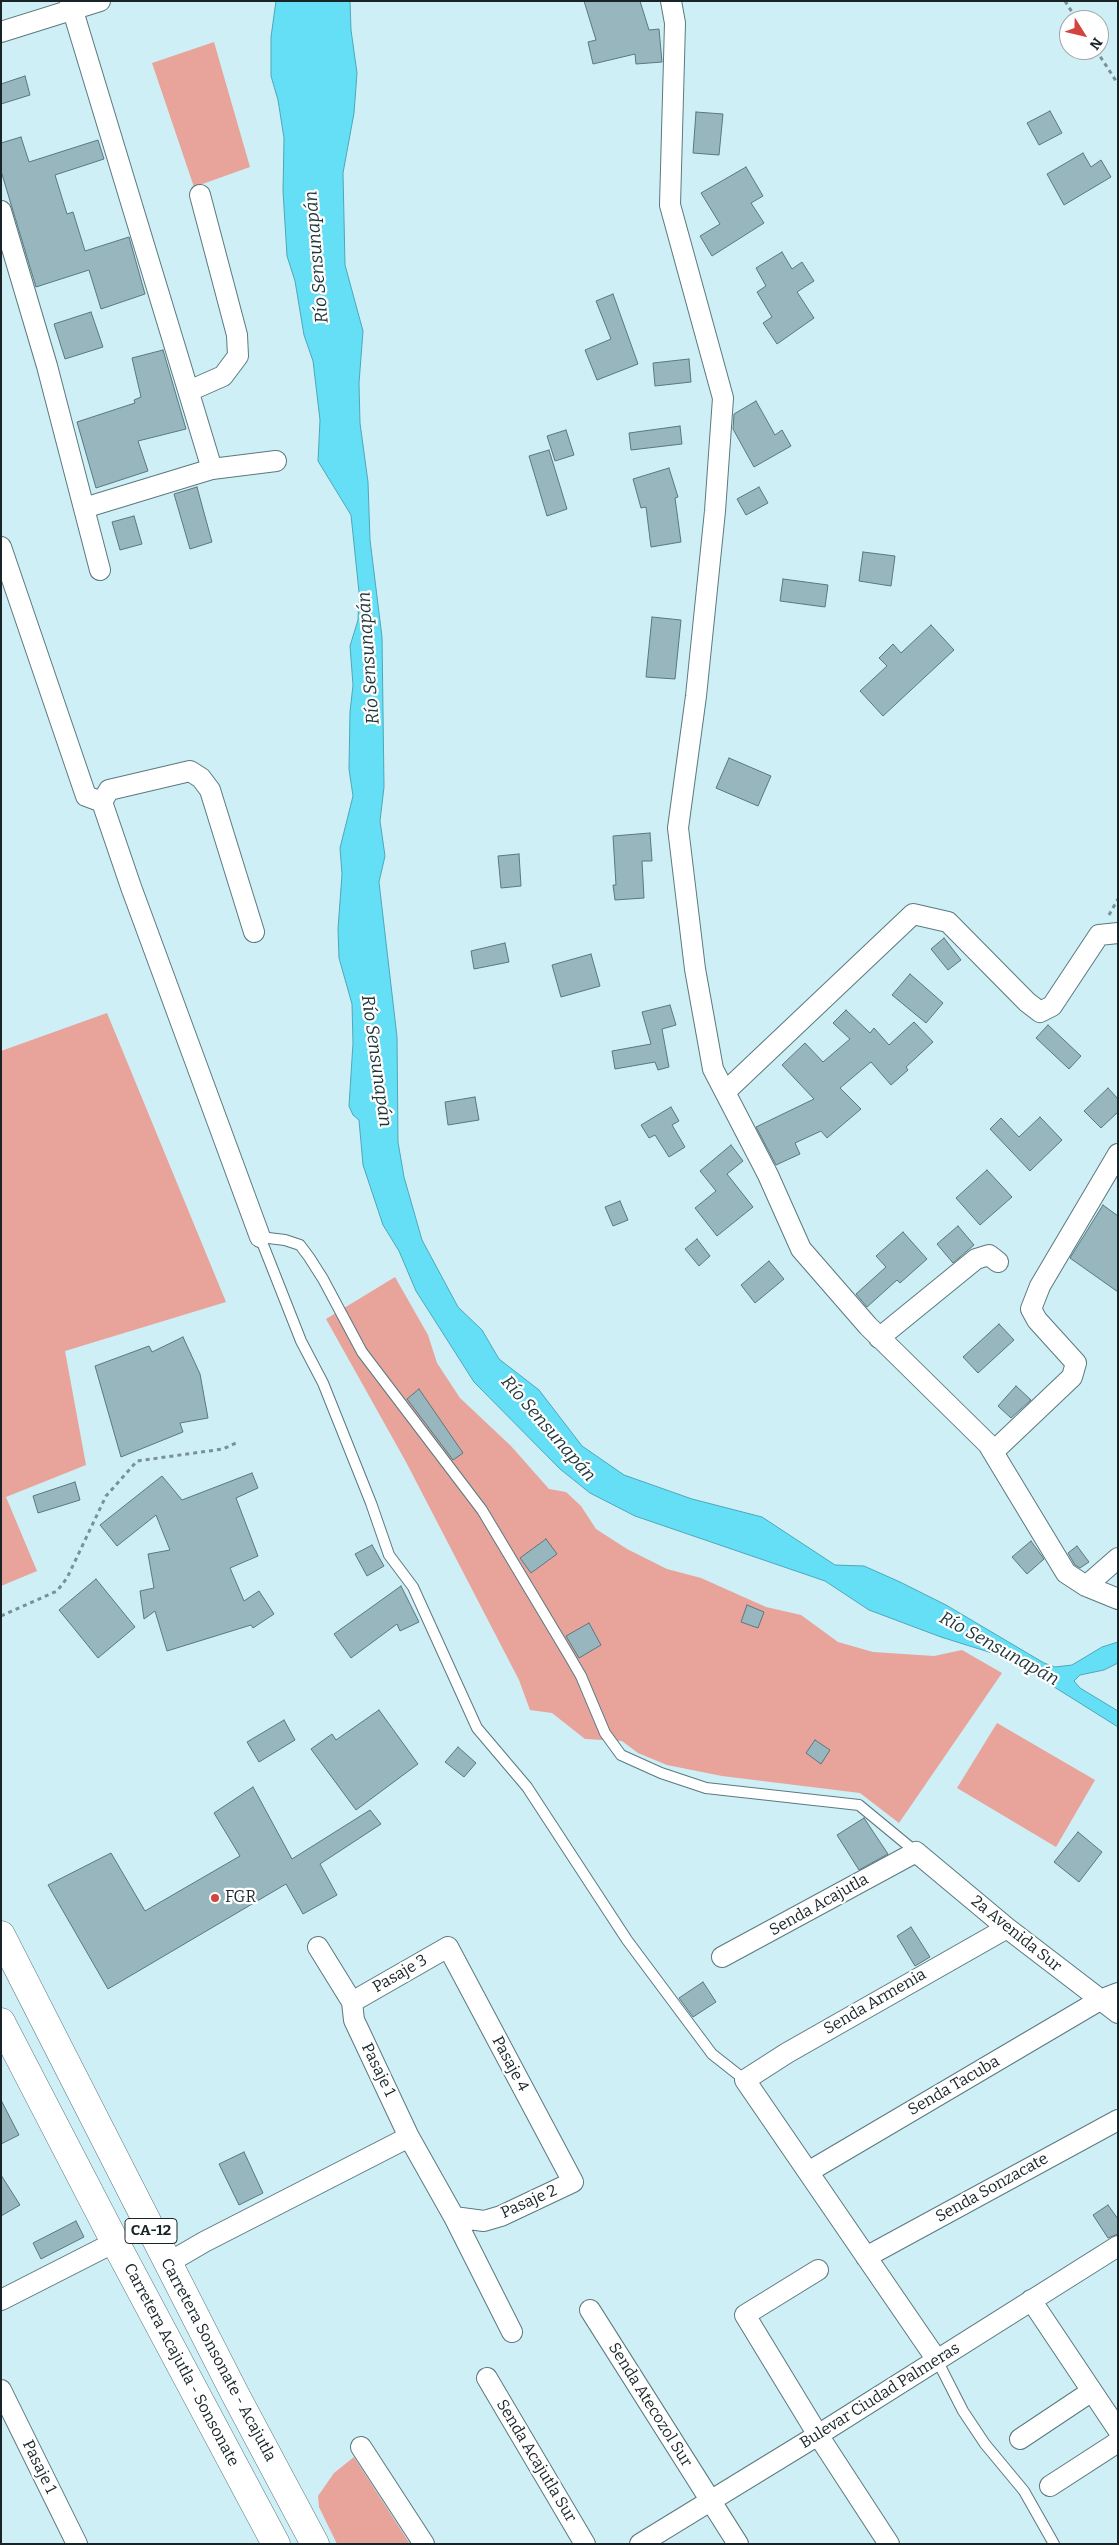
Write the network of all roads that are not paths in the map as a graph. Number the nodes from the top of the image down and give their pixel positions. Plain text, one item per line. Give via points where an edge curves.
1 (100, 1) edge
2 (672, 1) edge
3 (71, 6) edge
4 (1, 32) edge
5 (200, 195) dead end
6 (1, 211) edge
7 (189, 390) junction
8 (276, 462) dead end
9 (212, 469) junction
10 (84, 508) junction
11 (1, 547) edge
12 (100, 570) dead end
13 (102, 802) junction
14 (254, 932) dead end
15 (1118, 933) edge
16 (725, 1092) junction
17 (1118, 1154) edge
18 (260, 1237) junction
19 (998, 1262) dead end
20 (879, 1338) junction
21 (993, 1452) junction
22 (1118, 1558) edge
23 (1086, 1586) junction
24 (1118, 1599) edge
25 (916, 1852) junction
26 (1007, 1928) junction
27 (1, 1935) edge
28 (318, 1947) dead end
29 (448, 1947) joint
30 (722, 1957) dead end
31 (1109, 1996) edge
32 (352, 2002) junction
33 (1118, 2014) edge
34 (1, 2022) edge
35 (745, 2080) junction
36 (1118, 2120) edge
37 (410, 2137) junction
38 (808, 2172) junction
39 (573, 2182) joint
40 (454, 2217) junction
41 (115, 2242) junction
42 (1118, 2246) edge
43 (866, 2257) junction
44 (168, 2263) junction
45 (818, 2270) dead end
46 (1, 2300) edge
47 (1031, 2300) junction
48 (590, 2310) dead end
49 (512, 2332) dead end
50 (937, 2360) junction
51 (487, 2378) dead end
52 (1, 2390) edge
53 (1092, 2391) junction
54 (1118, 2430) edge
55 (818, 2435) junction
56 (1020, 2439) dead end
57 (1118, 2442) edge
58 (361, 2447) dead end
59 (1050, 2486) dead end
60 (710, 2501) junction
61 (271, 2532) edge
62 (310, 2534) edge
63 (77, 2544) edge
64 (424, 2544) edge
65 (586, 2544) edge
66 (640, 2544) edge
67 (738, 2544) edge
68 (889, 2544) edge
69 (1054, 2544) edge

1 - 3 street
2 - 16 street via 675,23 670,205 723,398 696,696 678,828 695,969 713,1069
3 - 4 street
3 - 7 street
5 - 7 street via 237,335 238,356 224,376
6 - 10 street via 47,366
7 - 9 street
8 - 9 street
9 - 10 street
10 - 12 street
11 - 13 street via 86,796
13 - 14 street via 109,790 190,771 201,778 210,790
13 - 18 street
15 - 16 street via 1098,935 1052,1006 1040,1012 948,922 913,914
16 - 20 street via 768,1175 800,1249
17 - 21 street via 1040,1286 1031,1309 1076,1363 1072,1377
18 - 25 lane via 300,1245 309,1257 362,1352 482,1510 582,1676 605,1733 621,1755 706,1788 860,1805
18 - 35 lane via 301,1341 323,1383 388,1555 413,1587 477,1728 527,1787 627,1940 712,2054
19 - 20 street via 989,1255 976,1259
20 - 21 street
21 - 23 street via 1066,1573
22 - 23 street
23 - 24 street
25 - 26 street, 2a Avenida Sur
25 - 30 street, Senda Acajutla
26 - 31 street, 2a Avenida Sur
26 - 35 street, Senda Armenia via 786,2053
27 - 44 highway, Carretera Sonsonate - Acajutla / CA-12
28 - 32 street
29 - 32 street, Pasaje 3
29 - 39 street, Pasaje 4
31 - 33 street, 2a Avenida Sur
31 - 38 street, Senda Tacuba
32 - 37 street, Pasaje 1 via 354,2020
34 - 41 highway, Carretera Acajutla - Sonsonate / CA-12
35 - 38 street
36 - 43 street, Senda Sonzacate
37 - 40 street, Pasaje 1
37 - 44 street
38 - 43 street
39 - 40 street, Pasaje 2 via 484,2221
40 - 49 street, Pasaje 1
41 - 46 street
41 - 61 highway, Carretera Acajutla - Sonsonate / CA-12
42 - 47 street, Bulevar Ciudad Palmeras
43 - 50 street
44 - 62 highway, Carretera Sonsonate - Acajutla / CA-12
45 - 55 street via 746,2315
47 - 50 street, Bulevar Ciudad Palmeras
47 - 53 street
48 - 60 street, Senda Atecozol Sur
50 - 55 street, Bulevar Ciudad Palmeras
50 - 69 lane via 963,2411 985,2444 1024,2491
51 - 65 street, Senda Acajutla Sur
52 - 63 street, Pasaje 1
53 - 54 street
53 - 56 street
55 - 60 street, Bulevar Ciudad Palmeras
55 - 68 street
57 - 59 street
58 - 64 street
60 - 66 street, Bulevar Ciudad Palmeras
60 - 67 street, Senda Atecozol Sur

